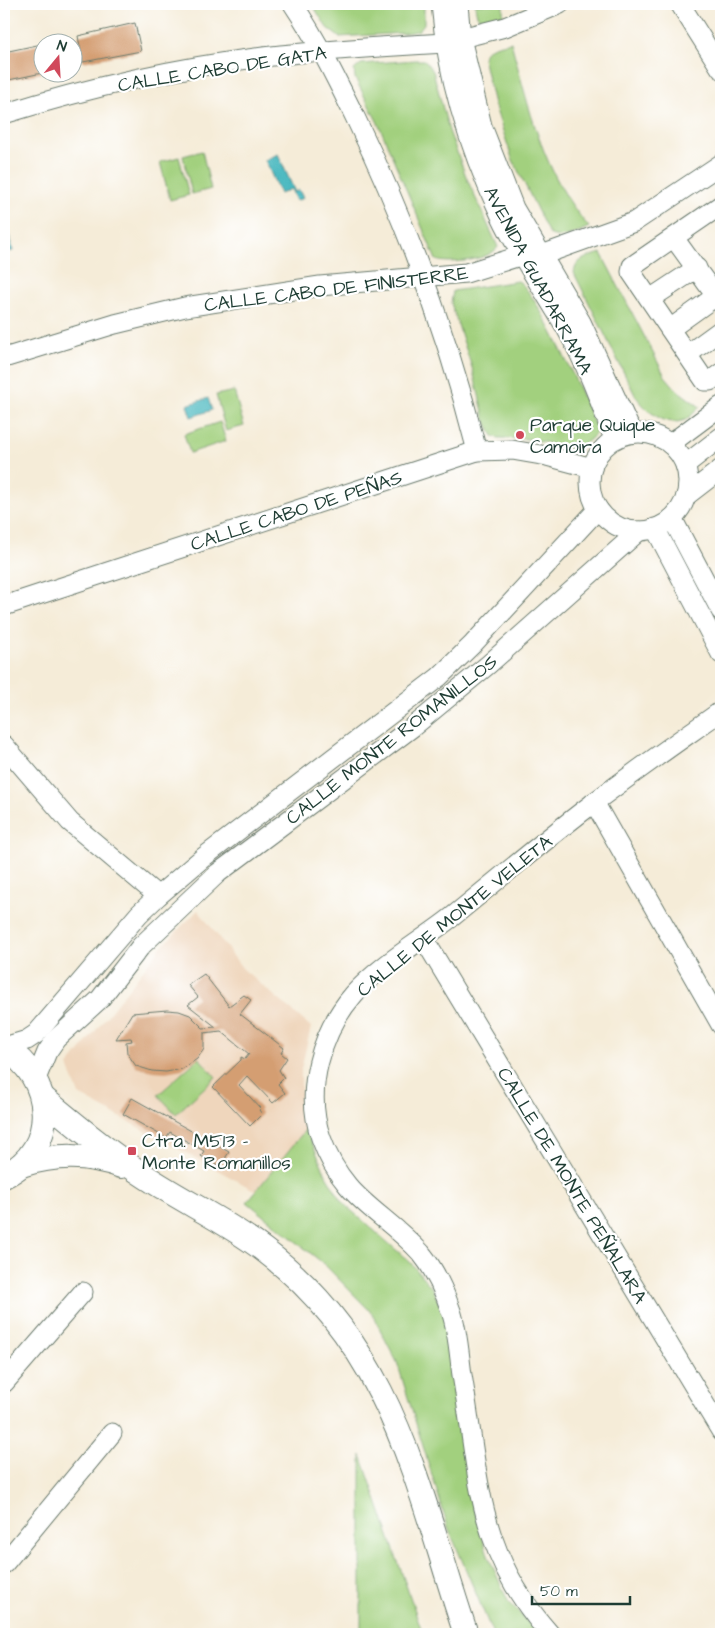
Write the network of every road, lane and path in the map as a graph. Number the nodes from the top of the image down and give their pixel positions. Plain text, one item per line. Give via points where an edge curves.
1 (294, 4) edge
2 (441, 4) edge
3 (458, 4) edge
4 (560, 4) edge
5 (680, 4) edge
6 (452, 40) junction
7 (323, 52) junction
8 (721, 68) edge
9 (4, 114) edge
10 (721, 164) edge
11 (721, 205) edge
12 (674, 238) junction
13 (523, 255) junction
14 (542, 255) junction
15 (697, 268) junction
16 (423, 277) junction
17 (650, 299) junction
18 (718, 300) edge
19 (670, 329) junction
20 (721, 330) edge
21 (688, 354) junction
22 (4, 358) edge
23 (721, 373) edge
24 (721, 406) edge
25 (632, 433) junction
26 (721, 437) edge
27 (614, 439) junction
28 (670, 444) junction
29 (477, 452) junction
30 (685, 465) junction
31 (592, 468) junction
32 (721, 469) edge
33 (686, 496) junction
34 (598, 509) junction
35 (672, 518) junction
36 (647, 529) junction
37 (4, 606) edge
38 (721, 611) edge
39 (721, 654) edge
40 (721, 711) edge
41 (4, 745) edge
42 (594, 802) junction
43 (188, 871) junction
44 (198, 892) junction
45 (158, 896) junction
46 (125, 931) junction
47 (424, 939) junction
48 (141, 946) junction
49 (721, 1024) edge
50 (4, 1048) edge
51 (39, 1089) junction
52 (12, 1171) edge
53 (137, 1171) junction
54 (83, 1292) dead end
55 (4, 1383) edge
56 (721, 1431) edge
57 (112, 1433) dead end
58 (4, 1564) edge
59 (466, 1634) edge
60 (550, 1634) edge

1 - 7 street
2 - 6 street, AVENIDA GUADARRAMA
3 - 6 street, AVENIDA GUADARRAMA
4 - 6 street, CALLE CABO DE GATA via 505,27
5 - 8 street
6 - 7 street, CALLE CABO DE GATA
6 - 13 street, AVENIDA GUADARRAMA via 466,130 500,214
6 - 14 street, AVENIDA GUADARRAMA via 514,208
7 - 9 street, CALLE CABO DE GATA via 189,69 116,84
7 - 16 street via 387,183
10 - 14 street via 634,222
11 - 12 street
12 - 15 street
12 - 17 street via 632,266 631,272
13 - 16 street, CALLE CABO DE FINISTERRE via 466,273
13 - 27 street, AVENIDA GUADARRAMA via 567,330 600,400
14 - 25 street, AVENIDA GUADARRAMA via 581,322
15 - 17 street
15 - 18 street
16 - 22 street, CALLE CABO DE FINISTERRE via 320,286 185,307 115,324
16 - 29 street
17 - 19 street
18 - 19 street
19 - 21 street
20 - 21 street
21 - 23 street via 705,381
24 - 28 street
25 - 27 street
25 - 28 street via 646,433
26 - 30 street
27 - 31 street via 604,446
28 - 30 street
29 - 31 street, CALLE CABO DE PEÑAS via 512,450
29 - 37 street, CALLE CABO DE PEÑAS
30 - 33 street
31 - 34 street via 592,496
32 - 33 street
33 - 35 street
34 - 36 street via 609,521 624,528
34 - 43 street, CALLE MONTE ROMANILLOS via 439,677
35 - 36 street
35 - 38 street
36 - 39 street
36 - 44 street, CALLE MONTE ROMANILLOS via 414,726 218,873
40 - 42 street, CALLE DE MONTE VELETA
41 - 45 street via 70,822
42 - 47 street, CALLE DE MONTE VELETA
42 - 49 street
43 - 44 street via 198,882
43 - 45 street, CALLE MONTE ROMANILLOS
44 - 48 street, CALLE MONTE ROMANILLOS
45 - 46 street, CALLE MONTE ROMANILLOS
46 - 48 street via 130,945
46 - 50 street, CALLE MONTE ROMANILLOS via 36,1034
47 - 56 street, CALLE DE MONTE PEÑALARA
47 - 60 street, CALLE DE MONTE VELETA via 382,969 354,995 336,1021 323,1046 315,1081 315,1113 321,1138 335,1169 352,1193 422,1255 444,1290 452,1315 476,1479 486,1521 512,1583
48 - 51 street, CALLE MONTE ROMANILLOS via 100,999 46,1052
50 - 51 main road via 22,1061
51 - 52 main road via 44,1116 41,1134 33,1151
51 - 53 main road
52 - 53 main road via 36,1160 74,1155 99,1158
53 - 59 main road via 264,1250 325,1306 355,1344 385,1399 412,1461
54 - 55 street
57 - 58 street

